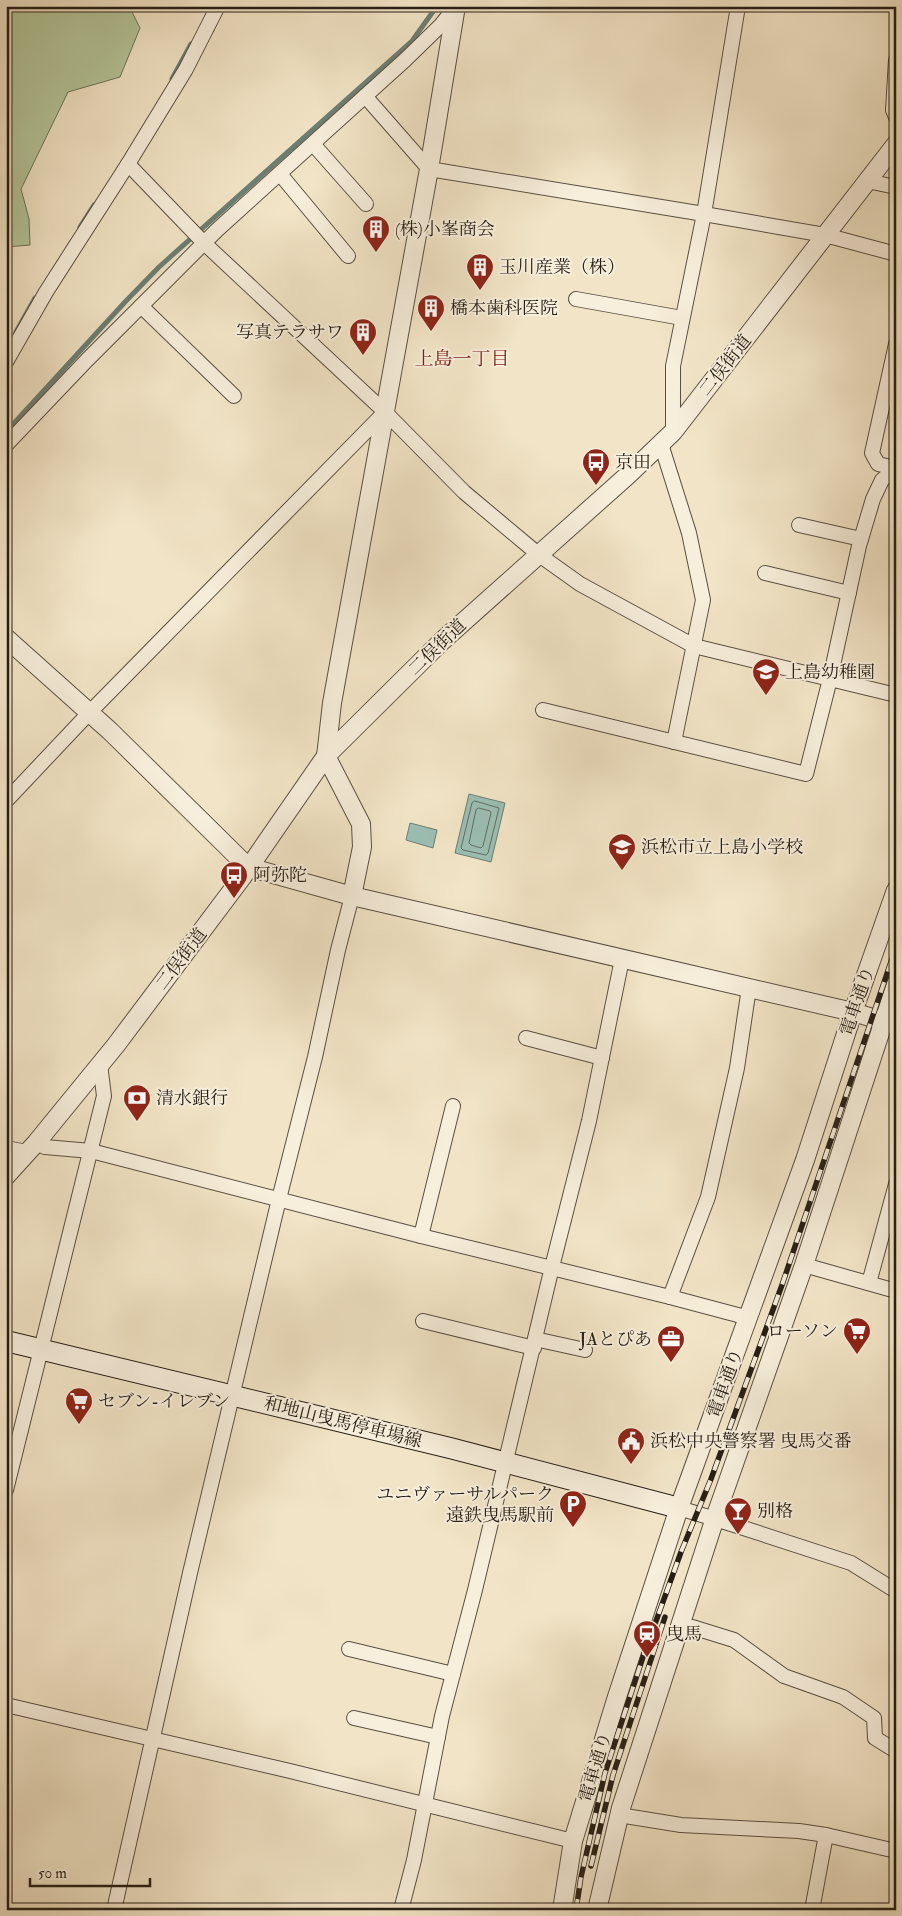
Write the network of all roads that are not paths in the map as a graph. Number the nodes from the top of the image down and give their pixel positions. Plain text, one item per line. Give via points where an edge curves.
1 (218, 6) edge
2 (456, 6) edge
3 (738, 6) edge
4 (896, 60) edge
5 (366, 96) junction
6 (896, 117) edge
7 (313, 144) junction
8 (896, 144) edge
9 (128, 164) junction
10 (429, 169) junction
11 (280, 174) junction
12 (867, 181) junction
13 (896, 187) edge
14 (366, 204) dead end
15 (704, 214) junction
16 (825, 236) junction
17 (199, 237) junction
18 (896, 254) edge
19 (348, 256) dead end
20 (576, 299) dead end
21 (141, 306) junction
22 (682, 318) junction
23 (896, 344) edge
24 (6, 362) edge
25 (234, 396) dead end
26 (385, 412) junction
27 (667, 438) junction
28 (6, 445) edge
29 (895, 468) edge
30 (799, 525) dead end
31 (861, 539) junction
32 (538, 554) junction
33 (765, 573) dead end
34 (849, 592) junction
35 (6, 638) edge
36 (694, 646) junction
37 (830, 679) junction
38 (896, 695) edge
39 (543, 710) dead end
40 (90, 712) junction
41 (674, 742) junction
42 (326, 756) junction
43 (6, 801) edge
44 (248, 867) junction
45 (896, 890) edge
46 (352, 896) junction
47 (622, 959) junction
48 (896, 984) edge
49 (749, 988) junction
50 (853, 1012) junction
51 (889, 1023) edge
52 (526, 1038) dead end
53 (602, 1058) junction
54 (100, 1064) junction
55 (453, 1106) dead end
56 (6, 1148) edge
57 (32, 1148) junction
58 (91, 1151) junction
59 (6, 1176) edge
60 (896, 1184) edge
61 (279, 1199) junction
62 (421, 1236) junction
63 (804, 1265) junction
64 (552, 1267) junction
65 (869, 1283) junction
66 (896, 1291) edge
67 (670, 1296) junction
68 (749, 1318) junction
69 (423, 1321) dead end
70 (6, 1341) edge
71 (534, 1344) junction
72 (40, 1350) junction
73 (585, 1350) dead end
74 (232, 1395) junction
75 (506, 1463) junction
76 (6, 1490) edge
77 (679, 1508) junction
78 (715, 1518) junction
79 (896, 1591) edge
80 (692, 1627) dead end
81 (349, 1649) dead end
82 (453, 1674) junction
83 (6, 1705) edge
84 (354, 1718) dead end
85 (438, 1736) junction
86 (152, 1738) junction
87 (896, 1751) edge
88 (426, 1805) junction
89 (619, 1815) junction
90 (826, 1836) junction
91 (573, 1841) junction
92 (896, 1851) edge
93 (114, 1910) edge
94 (401, 1910) edge
95 (562, 1910) edge
96 (597, 1910) edge
97 (812, 1910) edge

1 - 9 street via 186,69
2 - 5 street via 427,39
2 - 10 street
3 - 15 street
4 - 6 street via 893,110
5 - 7 street
5 - 10 street
7 - 11 street
7 - 14 street
8 - 12 street, 二俣街道
9 - 17 street
9 - 24 street via 46,292
10 - 15 street
10 - 26 street
11 - 17 street
11 - 19 street
12 - 13 street
12 - 16 street, 二俣街道
15 - 16 street
15 - 22 street
16 - 18 street
16 - 27 street, 二俣街道
17 - 21 street
17 - 26 street
20 - 22 street
21 - 25 street
21 - 28 street
22 - 27 street via 673,366
23 - 29 street via 872,453 878,464
26 - 32 street via 464,492
26 - 40 street
26 - 42 street via 333,693
27 - 32 street, 二俣街道
27 - 36 street via 703,600
29 - 31 street via 882,480
30 - 31 street
31 - 34 street
32 - 36 street via 580,584
32 - 42 street, 二俣街道 via 442,642
33 - 34 street
34 - 37 street
35 - 40 street
36 - 37 street
36 - 41 street
37 - 38 street
37 - 41 street via 806,774
39 - 41 street
40 - 43 street
40 - 44 street
42 - 44 street, 二俣街道
42 - 46 street via 361,824 362,847
44 - 46 street
44 - 54 street, 二俣街道
45 - 50 street, 電車通り
46 - 47 street
46 - 61 street
47 - 49 street
47 - 53 street
48 - 51 street, 電車通り
49 - 50 street
49 - 67 street via 737,1068 708,1197
50 - 51 street
50 - 68 street, 電車通り
51 - 63 street, 電車通り
52 - 53 street
53 - 64 street
54 - 57 street, 二俣街道
54 - 58 street via 104,1096
55 - 62 street
56 - 57 street
57 - 58 street
57 - 59 street, 二俣街道
58 - 61 street
58 - 72 street
60 - 65 street
61 - 62 street
61 - 74 street
62 - 64 street
63 - 65 street
63 - 78 street, 電車通り
64 - 67 street
64 - 71 street
65 - 66 street
67 - 68 street
68 - 77 street, 電車通り
69 - 71 street
70 - 72 main road, 和地山曳馬停車場線
71 - 73 street
71 - 75 street
72 - 74 main road, 和地山曳馬停車場線
72 - 76 street
74 - 75 main road, 和地山曳馬停車場線
74 - 86 street
75 - 77 main road, 和地山曳馬停車場線
75 - 82 street
77 - 78 street
77 - 91 street, 電車通り
78 - 79 street via 851,1563
78 - 89 street, 電車通り
80 - 87 street via 734,1640 784,1676 843,1697 871,1715 875,1722 875,1738
81 - 82 street
82 - 85 street
83 - 86 street
84 - 85 street
85 - 88 street
86 - 88 street
86 - 93 street
88 - 91 street
88 - 94 street
89 - 90 street via 681,1825 799,1831
89 - 96 street, 電車通り
90 - 92 street
90 - 97 street
91 - 95 street, 電車通り

